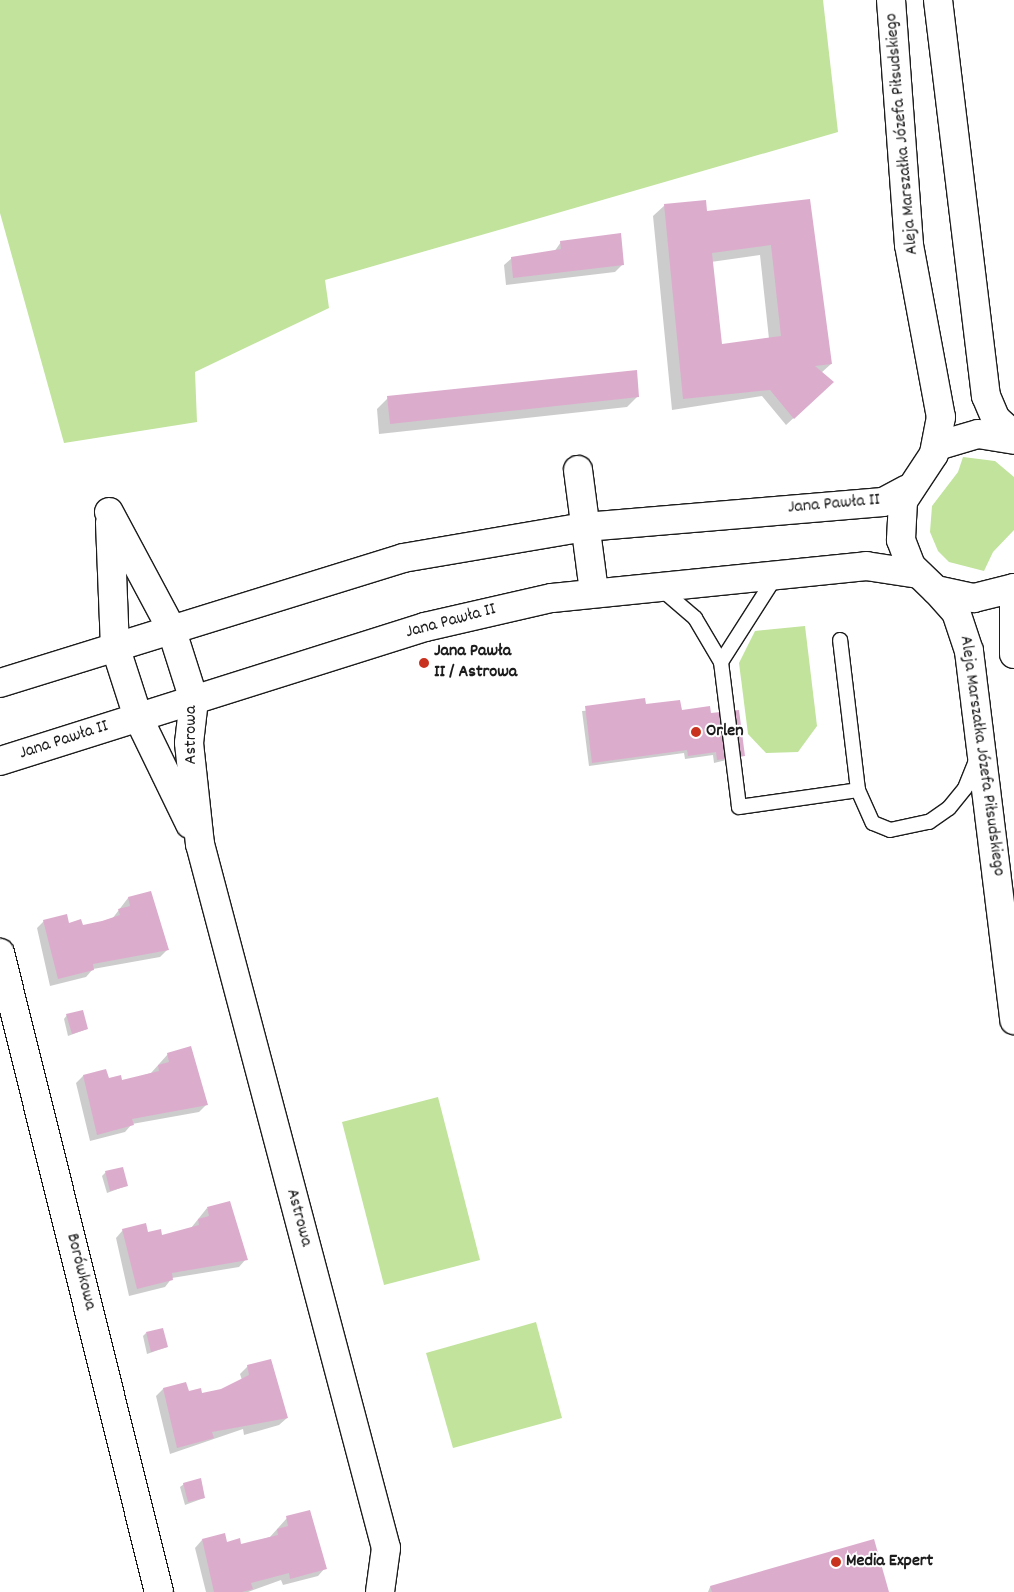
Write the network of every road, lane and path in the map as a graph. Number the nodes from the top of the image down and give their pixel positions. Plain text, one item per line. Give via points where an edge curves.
1 (891, 0) edge
2 (938, 0) edge
3 (1014, 435) edge
4 (1014, 440) edge
5 (937, 446) junction
6 (578, 470) dead end
7 (907, 489) junction
8 (586, 527) junction
9 (778, 574) junction
10 (927, 582) junction
11 (656, 585) junction
12 (1014, 588) edge
13 (594, 591) junction
14 (171, 628) junction
15 (840, 640) dead end
16 (115, 646) junction
17 (1014, 654) edge
18 (721, 662) junction
19 (0, 683) edge
20 (194, 700) junction
21 (138, 717) junction
22 (981, 742) junction
23 (0, 761) edge
24 (858, 790) junction
25 (200, 844) junction
26 (0, 953) edge
27 (1014, 1020) edge
28 (159, 1592) edge
29 (380, 1592) edge

1 - 5 street, Aleja Marszałka Józefa Piłsudskiego via 910,245 940,389
2 - 3 street via 986,396 996,419
4 - 5 street via 978,434
5 - 7 street
6 - 8 street
7 - 8 street, Jana Pawła II via 873,503
7 - 10 street, Aleja Marszałka Józefa Piłsudskiego via 900,514 900,540
8 - 13 street
8 - 14 street, Jana Pawła II via 403,558
9 - 10 street, Jana Pawła II via 866,566
9 - 11 street, Jana Pawła II
9 - 18 lane
10 - 12 street, Jana Pawła II via 984,598
10 - 22 street, Aleja Marszałka Józefa Piłsudskiego via 956,612 966,636
11 - 13 street, Jana Pawła II
11 - 18 lane via 695,618
12 - 17 street
13 - 20 street, Jana Pawła II via 425,627
14 - 16 street, Jana Pawła II
14 - 16 street, Astrowa via 109,512
14 - 20 street, Astrowa
15 - 24 lane
16 - 19 street, Jana Pawła II
16 - 21 street, Astrowa
18 - 24 lane via 739,807
20 - 21 street, Jana Pawła II
20 - 25 street, Astrowa via 189,743
21 - 23 street, Jana Pawła II
21 - 25 street, Astrowa
22 - 24 lane via 965,788 949,808 929,822 890,830 873,823
22 - 27 street, Aleja Marszałka Józefa Piłsudskiego
25 - 29 street, Astrowa via 386,1548
26 - 28 street, Borówkowa

